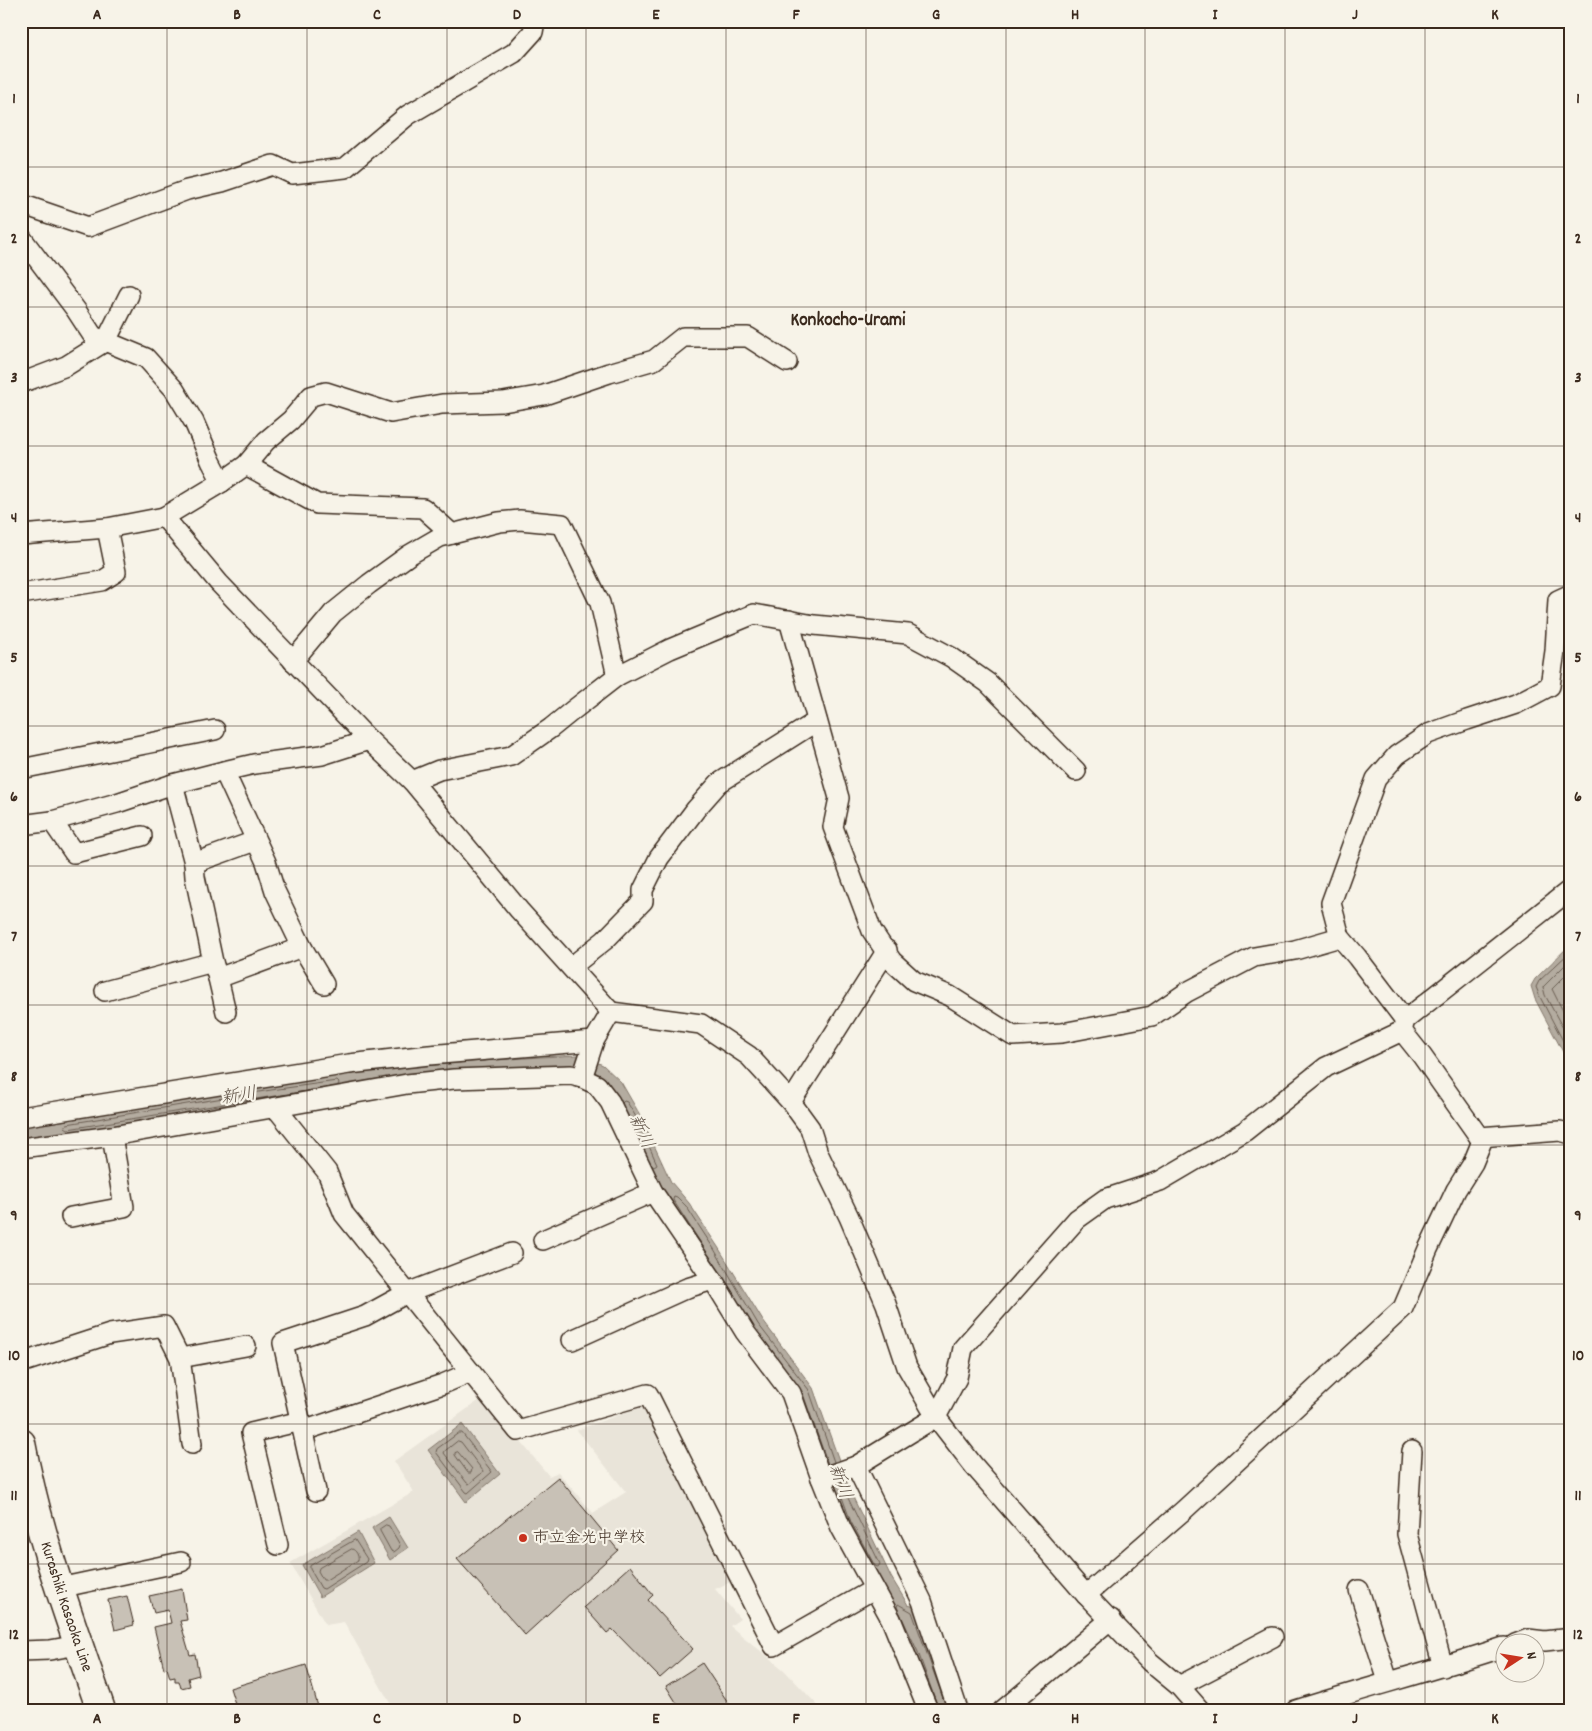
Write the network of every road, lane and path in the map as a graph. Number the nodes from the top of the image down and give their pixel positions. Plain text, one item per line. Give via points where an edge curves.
1 (535, 21) edge
2 (21, 204) edge
3 (21, 237) edge
4 (129, 295) dead end
5 (106, 341) junction
6 (788, 362) dead end
7 (21, 383) edge
8 (246, 465) junction
9 (222, 482) junction
10 (164, 517) junction
11 (107, 528) junction
12 (452, 534) junction
13 (21, 535) edge
14 (21, 594) edge
15 (1571, 594) edge
16 (789, 620) junction
17 (293, 661) junction
18 (617, 676) junction
19 (817, 721) junction
20 (215, 730) dead end
21 (369, 740) junction
22 (21, 768) edge
23 (224, 771) junction
24 (1076, 771) dead end
25 (412, 781) junction
26 (173, 784) junction
27 (52, 821) junction
28 (21, 825) edge
29 (142, 836) dead end
30 (255, 841) junction
31 (194, 863) junction
32 (1571, 889) edge
33 (1340, 936) junction
34 (302, 947) junction
35 (887, 950) junction
36 (571, 968) junction
37 (216, 970) junction
38 (324, 984) dead end
39 (105, 991) dead end
40 (226, 1012) dead end
41 (611, 1012) junction
42 (1404, 1026) junction
43 (594, 1041) junction
44 (582, 1078) junction
45 (791, 1102) junction
46 (276, 1108) junction
47 (21, 1117) edge
48 (1571, 1134) edge
49 (112, 1136) junction
50 (1479, 1137) junction
51 (21, 1148) edge
52 (653, 1192) junction
53 (71, 1217) dead end
54 (544, 1240) dead end
55 (512, 1253) dead end
56 (712, 1280) junction
57 (407, 1293) junction
58 (572, 1340) dead end
59 (246, 1346) dead end
60 (180, 1358) junction
61 (21, 1362) edge
62 (471, 1372) junction
63 (936, 1417) junction
64 (302, 1426) junction
65 (21, 1444) edge
66 (192, 1444) dead end
67 (1412, 1451) dead end
68 (856, 1466) junction
69 (820, 1478) junction
70 (316, 1491) dead end
71 (278, 1545) dead end
72 (181, 1562) dead end
73 (58, 1588) junction
74 (874, 1589) junction
75 (1359, 1590) dead end
76 (1086, 1595) junction
77 (1111, 1619) junction
78 (1273, 1637) dead end
79 (1571, 1638) edge
80 (1544, 1641) edge
81 (78, 1645) junction
82 (1494, 1650) edge
83 (21, 1651) edge
84 (1443, 1667) junction
85 (1388, 1681) junction
86 (1179, 1686) junction
87 (101, 1710) edge
88 (928, 1710) edge
89 (958, 1710) edge
90 (1003, 1710) edge
91 (1200, 1710) edge
92 (1296, 1710) edge

1 - 2 street via 532,32 514,53 408,115 345,168 292,174 273,165 188,190 88,227
3 - 5 street via 93,336
4 - 5 street
5 - 7 street via 66,366
5 - 9 street via 146,358 174,389 194,422
6 - 8 street via 748,337 683,337 654,360 544,395 503,402 442,404 391,413 326,392 311,396
8 - 9 street
8 - 12 street via 318,504 423,508
9 - 10 street
10 - 11 street
10 - 17 street via 219,583
11 - 13 street
11 - 14 street via 116,572 102,581
12 - 17 street via 409,555 333,613
12 - 18 street via 520,520 562,524 600,603
15 - 33 street via 1558,600 1550,686 1516,704 1428,734 1397,754 1376,779 1331,902
16 - 18 street via 754,614 670,649
16 - 19 street
16 - 24 street via 908,634 951,657 988,683
17 - 21 street
18 - 25 street via 511,756 439,770
19 - 35 street via 839,798 834,827 872,931
19 - 36 street via 719,783 659,858 643,890 643,901 605,940
20 - 22 street
21 - 23 street via 322,755
21 - 25 street
23 - 26 street
23 - 30 street
25 - 36 street
26 - 27 street
26 - 31 street
27 - 28 street
27 - 29 street via 74,854
30 - 31 street
30 - 34 street
31 - 37 street
32 - 42 street
33 - 35 street via 1254,958 1187,992 1152,1016 1062,1033 1013,1036 950,996 914,981 892,961
33 - 42 street
34 - 37 street
34 - 38 street
35 - 45 street
36 - 41 street
37 - 39 street
37 - 40 street
41 - 43 street
41 - 45 street via 701,1024 749,1056
42 - 50 street
42 - 63 street via 1326,1066 1245,1131 1160,1181 1105,1199 1077,1219 963,1348 957,1378
43 - 44 street
43 - 47 street via 349,1064
44 - 46 street via 571,1075 454,1079 407,1084
44 - 52 street via 597,1085 610,1102
45 - 63 street via 810,1128 818,1153 886,1304 907,1367
46 - 49 street
46 - 57 street via 327,1172 344,1214
48 - 50 street
49 - 51 street
49 - 53 street via 124,1207
50 - 76 street via 1482,1141 1428,1249 1403,1308 1184,1510
52 - 54 street
52 - 56 street
55 - 57 street
56 - 58 street
56 - 69 street via 745,1332 791,1393
57 - 62 street
57 - 64 street via 365,1316 283,1343
59 - 60 street
60 - 61 street via 164,1326 110,1334
60 - 66 street
62 - 64 street via 443,1384
62 - 74 street via 518,1430 648,1394 774,1646
63 - 68 street
63 - 76 street via 974,1466
64 - 70 street
64 - 71 street via 251,1433
65 - 73 main road, Kurashiki Kasaoka Line
67 - 84 street via 1407,1534
68 - 69 street
68 - 89 street via 922,1601
69 - 74 street via 841,1528
72 - 73 street
73 - 81 main road, Kurashiki Kasaoka Line
74 - 88 street via 891,1619
75 - 85 street
76 - 77 street
77 - 86 street via 1150,1662
77 - 90 street
78 - 86 street
79 - 80 street
81 - 83 street
81 - 87 main road, Kurashiki Kasaoka Line
82 - 84 street
84 - 85 street
85 - 92 street
86 - 91 street

